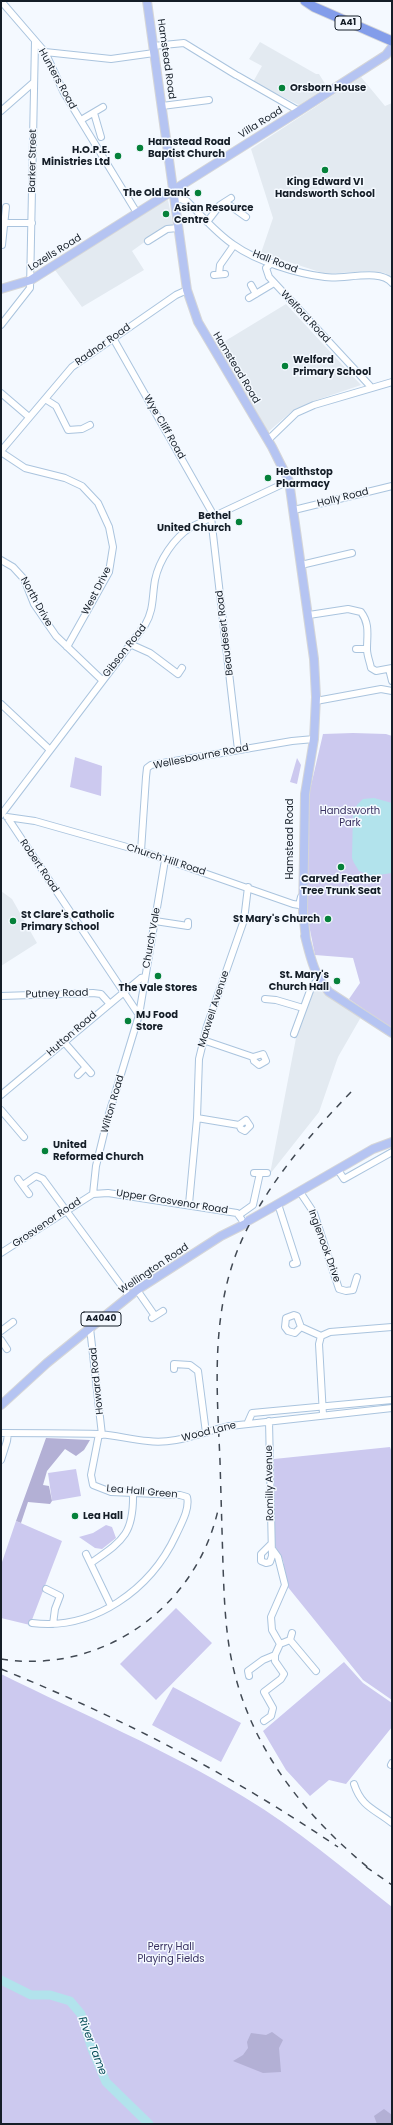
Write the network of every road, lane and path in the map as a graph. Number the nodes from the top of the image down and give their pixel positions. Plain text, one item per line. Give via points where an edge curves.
1 (2, 1) edge
2 (147, 1) edge
3 (305, 1) edge
4 (315, 4) edge
5 (35, 41) junction
6 (392, 41) edge
7 (392, 47) edge
8 (154, 50) junction
9 (45, 52) junction
10 (389, 56) edge
11 (34, 82) junction
12 (209, 100) dead end
13 (162, 106) junction
14 (103, 107) dead end
15 (1, 111) edge
16 (299, 111) junction
17 (94, 113) junction
18 (81, 120) junction
19 (101, 137) dead end
20 (174, 190) junction
21 (231, 198) dead end
22 (174, 199) junction
23 (225, 202) junction
24 (6, 207) dead end
25 (137, 213) junction
26 (246, 217) dead end
27 (207, 222) junction
28 (32, 223) junction
29 (5, 224) junction
30 (117, 226) joint
31 (178, 228) junction
32 (148, 241) dead end
33 (2, 245) edge
34 (234, 245) junction
35 (272, 263) junction
36 (220, 274) dead end
37 (30, 280) junction
38 (274, 283) junction
39 (392, 284) edge
40 (251, 285) dead end
41 (1, 288) edge
42 (187, 290) junction
43 (256, 294) junction
44 (249, 298) dead end
45 (1, 325) edge
46 (113, 338) junction
47 (392, 382) edge
48 (372, 387) junction
49 (1, 393) edge
50 (45, 399) junction
51 (29, 417) junction
52 (90, 425) dead end
53 (268, 440) junction
54 (1, 452) edge
55 (289, 481) junction
56 (392, 486) edge
57 (294, 510) junction
58 (213, 516) junction
59 (352, 553) dead end
60 (1, 560) edge
61 (301, 565) junction
62 (309, 615) junction
63 (130, 644) junction
64 (67, 647) junction
65 (356, 649) dead end
66 (367, 649) junction
67 (182, 668) dead end
68 (391, 668) edge
69 (102, 680) junction
70 (392, 681) edge
71 (392, 692) edge
72 (316, 701) junction
73 (1, 704) edge
74 (314, 739) junction
75 (49, 749) junction
76 (238, 750) junction
77 (3, 816) edge
78 (142, 851) junction
79 (165, 860) junction
80 (248, 888) junction
81 (301, 899) junction
82 (155, 921) junction
83 (188, 922) dead end
84 (145, 977) junction
85 (318, 978) junction
86 (123, 992) junction
87 (1, 996) edge
88 (265, 999) dead end
89 (109, 1003) junction
90 (303, 1008) junction
91 (139, 1015) junction
92 (392, 1033) edge
93 (294, 1034) dead end
94 (203, 1040) junction
95 (64, 1042) junction
96 (253, 1057) dead end
97 (86, 1068) junction
98 (91, 1073) dead end
99 (78, 1075) dead end
100 (1, 1095) edge
101 (1, 1110) edge
102 (197, 1118) junction
103 (239, 1125) dead end
104 (24, 1137) dead end
105 (392, 1142) edge
106 (392, 1152) edge
107 (338, 1170) junction
108 (267, 1173) dead end
109 (18, 1179) dead end
110 (23, 1185) junction
111 (300, 1192) junction
112 (29, 1194) dead end
113 (93, 1194) junction
114 (189, 1204) junction
115 (274, 1206) junction
116 (65, 1210) junction
117 (239, 1215) junction
118 (246, 1222) junction
119 (1, 1254) edge
120 (293, 1264) dead end
121 (357, 1278) dead end
122 (137, 1290) junction
123 (129, 1296) junction
124 (163, 1311) dead end
125 (12, 1322) dead end
126 (301, 1327) dead end
127 (392, 1327) edge
128 (90, 1328) junction
129 (1, 1331) edge
130 (321, 1336) junction
131 (1, 1340) edge
132 (8, 1349) dead end
133 (174, 1369) dead end
134 (2, 1399) edge
135 (392, 1400) edge
136 (323, 1406) junction
137 (392, 1408) edge
138 (323, 1415) junction
139 (269, 1421) junction
140 (248, 1422) junction
141 (206, 1432) junction
142 (1, 1433) edge
143 (8, 1433) junction
144 (101, 1434) junction
145 (1, 1460) edge
146 (133, 1493) junction
147 (86, 1554) dead end
148 (91, 1563) junction
149 (46, 1589) dead end
150 (111, 1606) junction
151 (32, 1623) dead end
152 (53, 1624) junction
153 (280, 1644) junction
154 (275, 1655) junction
155 (316, 1672) dead end
156 (249, 1676) dead end
157 (264, 1721) dead end
158 (354, 1784) dead end
159 (357, 1794) junction
160 (350, 1798) dead end
161 (392, 1823) edge

1 - 5 street, Hunters Road
2 - 8 main road, Hamstead Road
3 - 4 highway, A41
4 - 6 highway, A41
5 - 9 street, Hunters Road
5 - 11 street, Barker Street
7 - 10 main road, Villa Road
8 - 9 street via 111,59
8 - 13 main road, Hamstead Road
8 - 16 street via 184,43
9 - 18 street, Hunters Road via 64,93
10 - 16 main road, Villa Road
11 - 15 street
11 - 28 street, Barker Street
12 - 13 street
13 - 20 main road, Hamstead Road
14 - 17 street, Hunters Road
16 - 20 main road, Villa Road
17 - 18 street, Hunters Road
17 - 19 street
18 - 25 street, Hunters Road
20 - 22 main road, Hamstead Road
20 - 25 main road, Villa Road
21 - 23 street
22 - 27 street, Hall Road via 187,201
22 - 31 main road, Hamstead Road
23 - 26 street
23 - 27 street
24 - 29 street
25 - 30 main road, Villa Road
27 - 34 street, Hall Road
28 - 29 street
28 - 37 street, Barker Street
29 - 33 street
30 - 37 main road, Lozells Road
31 - 32 street via 167,229
31 - 42 main road, Hamstead Road
34 - 35 street, Hall Road
34 - 36 street via 220,265
35 - 38 street, Welford Road via 266,268 266,272
35 - 39 street, Hall Road via 326,278 370,275 388,278
37 - 41 main road, Lozells Road
37 - 45 street via 30,288
38 - 43 street
38 - 48 street, Welford Road
40 - 43 street
42 - 46 street, Radnor Road
42 - 53 main road, Hamstead Road via 198,322
43 - 44 street
46 - 50 street, Radnor Road via 72,366
46 - 58 street, Wye Cliff Road
47 - 48 street
48 - 53 street via 296,413
49 - 51 street
50 - 51 street, Radnor Road
50 - 52 street via 56,406 68,430 82,429
51 - 54 street, Radnor Road
53 - 55 main road, Hamstead Road
54 - 64 street, West Drive via 25,468 65,478 82,486 98,503 109,527 113,547 109,572
55 - 57 main road, Hamstead Road
55 - 58 street, Gibson Road
56 - 57 street, Holly Road
57 - 61 main road, Hamstead Road
58 - 63 street, Gibson Road via 184,532 161,561 155,579 151,615
58 - 76 street, Beaudesert Road
59 - 61 street
60 - 64 street, North Drive via 19,573 45,622
61 - 62 main road, Hamstead Road
62 - 66 street via 348,609 361,612 367,625
62 - 72 main road, Hamstead Road
63 - 67 street via 150,653 178,674
63 - 69 street, Gibson Road
64 - 69 street, North Drive
65 - 66 street
66 - 68 street via 372,670
68 - 70 street
69 - 75 street, Gibson Road
71 - 72 street via 381,689
72 - 74 main road, Hamstead Road
73 - 75 street
74 - 76 street, Wellesbourne Road
74 - 81 main road, Hamstead Road via 300,791
75 - 77 street, Gibson Road
76 - 78 street, Wellesbourne Road via 151,765 147,768
77 - 78 street, Church Hill Road via 35,821
77 - 86 street, Robert Road
78 - 79 street, Church Hill Road
79 - 80 street, Church Hill Road
79 - 82 street, Church Vale
80 - 81 street, Church Hill Road via 286,901
80 - 94 street, Maxwell Avenue via 244,920
81 - 85 main road, Hamstead Road via 306,940
82 - 83 street via 188,926
82 - 84 street, Church Vale
84 - 86 street, Hutton Road
84 - 91 street, Church Vale
85 - 90 street
85 - 92 main road, Hamstead Road via 328,992
86 - 89 street, Hutton Road
86 - 91 street, Robert Road
87 - 89 street, Putney Road via 93,993 101,994
88 - 90 street
89 - 95 street, Hutton Road
90 - 93 street
91 - 113 street, Wilton Road via 108,1117 96,1166
94 - 96 street
94 - 102 street, Maxwell Avenue via 199,1059
95 - 97 street
95 - 100 street, Hutton Road
97 - 98 street
97 - 99 street
101 - 104 street
102 - 103 street
102 - 114 street, Maxwell Avenue
105 - 107 main road, Wellington Road / A4040 via 373,1149
106 - 107 street via 344,1179
107 - 111 main road, Wellington Road / A4040
108 - 117 street via 257,1173 253,1205
109 - 110 street
110 - 112 street
110 - 116 street via 39,1176
111 - 115 main road, Wellington Road / A4040
111 - 121 street, Inglenook Drive via 314,1213 339,1288 353,1292
113 - 114 street, Upper Grosvenor Road via 108,1192
113 - 116 street, Grosvenor Road
114 - 117 street, Upper Grosvenor Road
115 - 118 main road, Wellington Road / A4040, bridge
115 - 120 street via 297,1263
116 - 119 street, Grosvenor Road
116 - 123 street
117 - 118 street, Upper Grosvenor Road
118 - 122 main road, Wellington Road / A4040
122 - 123 main road, Wellington Road / A4040
122 - 124 street via 154,1317
123 - 128 main road, Wellington Road / A4040
125 - 129 street
126 - 130 street
127 - 130 street via 330,1332
128 - 134 main road, Wellington Road / A4040
128 - 144 street, Howard Road
130 - 136 street via 319,1344
131 - 132 street
133 - 141 street via 174,1364 190,1365 198,1371
135 - 136 street
136 - 138 street
136 - 140 street via 252,1413
137 - 138 street, Wood Lane
138 - 139 street, Wood Lane
139 - 140 street, Wood Lane
139 - 153 street, Romilly Avenue via 272,1546 278,1558 284,1585 272,1617 272,1630
140 - 141 street, Wood Lane, bridge
141 - 144 street, Wood Lane via 167,1441
142 - 143 street, Wood Lane
143 - 144 street, Wood Lane
143 - 145 street via 8,1441
144 - 146 street, Lea Hall Green via 90,1475 94,1485 111,1492
146 - 148 street via 130,1527 119,1544
146 - 150 street, Lea Hall Green via 180,1494 187,1497 188,1503 181,1526 166,1556 146,1581
147 - 148 street
148 - 150 street
149 - 152 street via 60,1596
150 - 152 street, Lea Hall Green via 74,1622
151 - 152 street, Lea Hall Green
153 - 154 street
153 - 155 street via 291,1637
154 - 156 street via 263,1660 248,1672
154 - 157 street via 275,1661 284,1674 281,1679 263,1690 272,1708 271,1716
158 - 159 street
159 - 160 street
159 - 161 street via 365,1805

